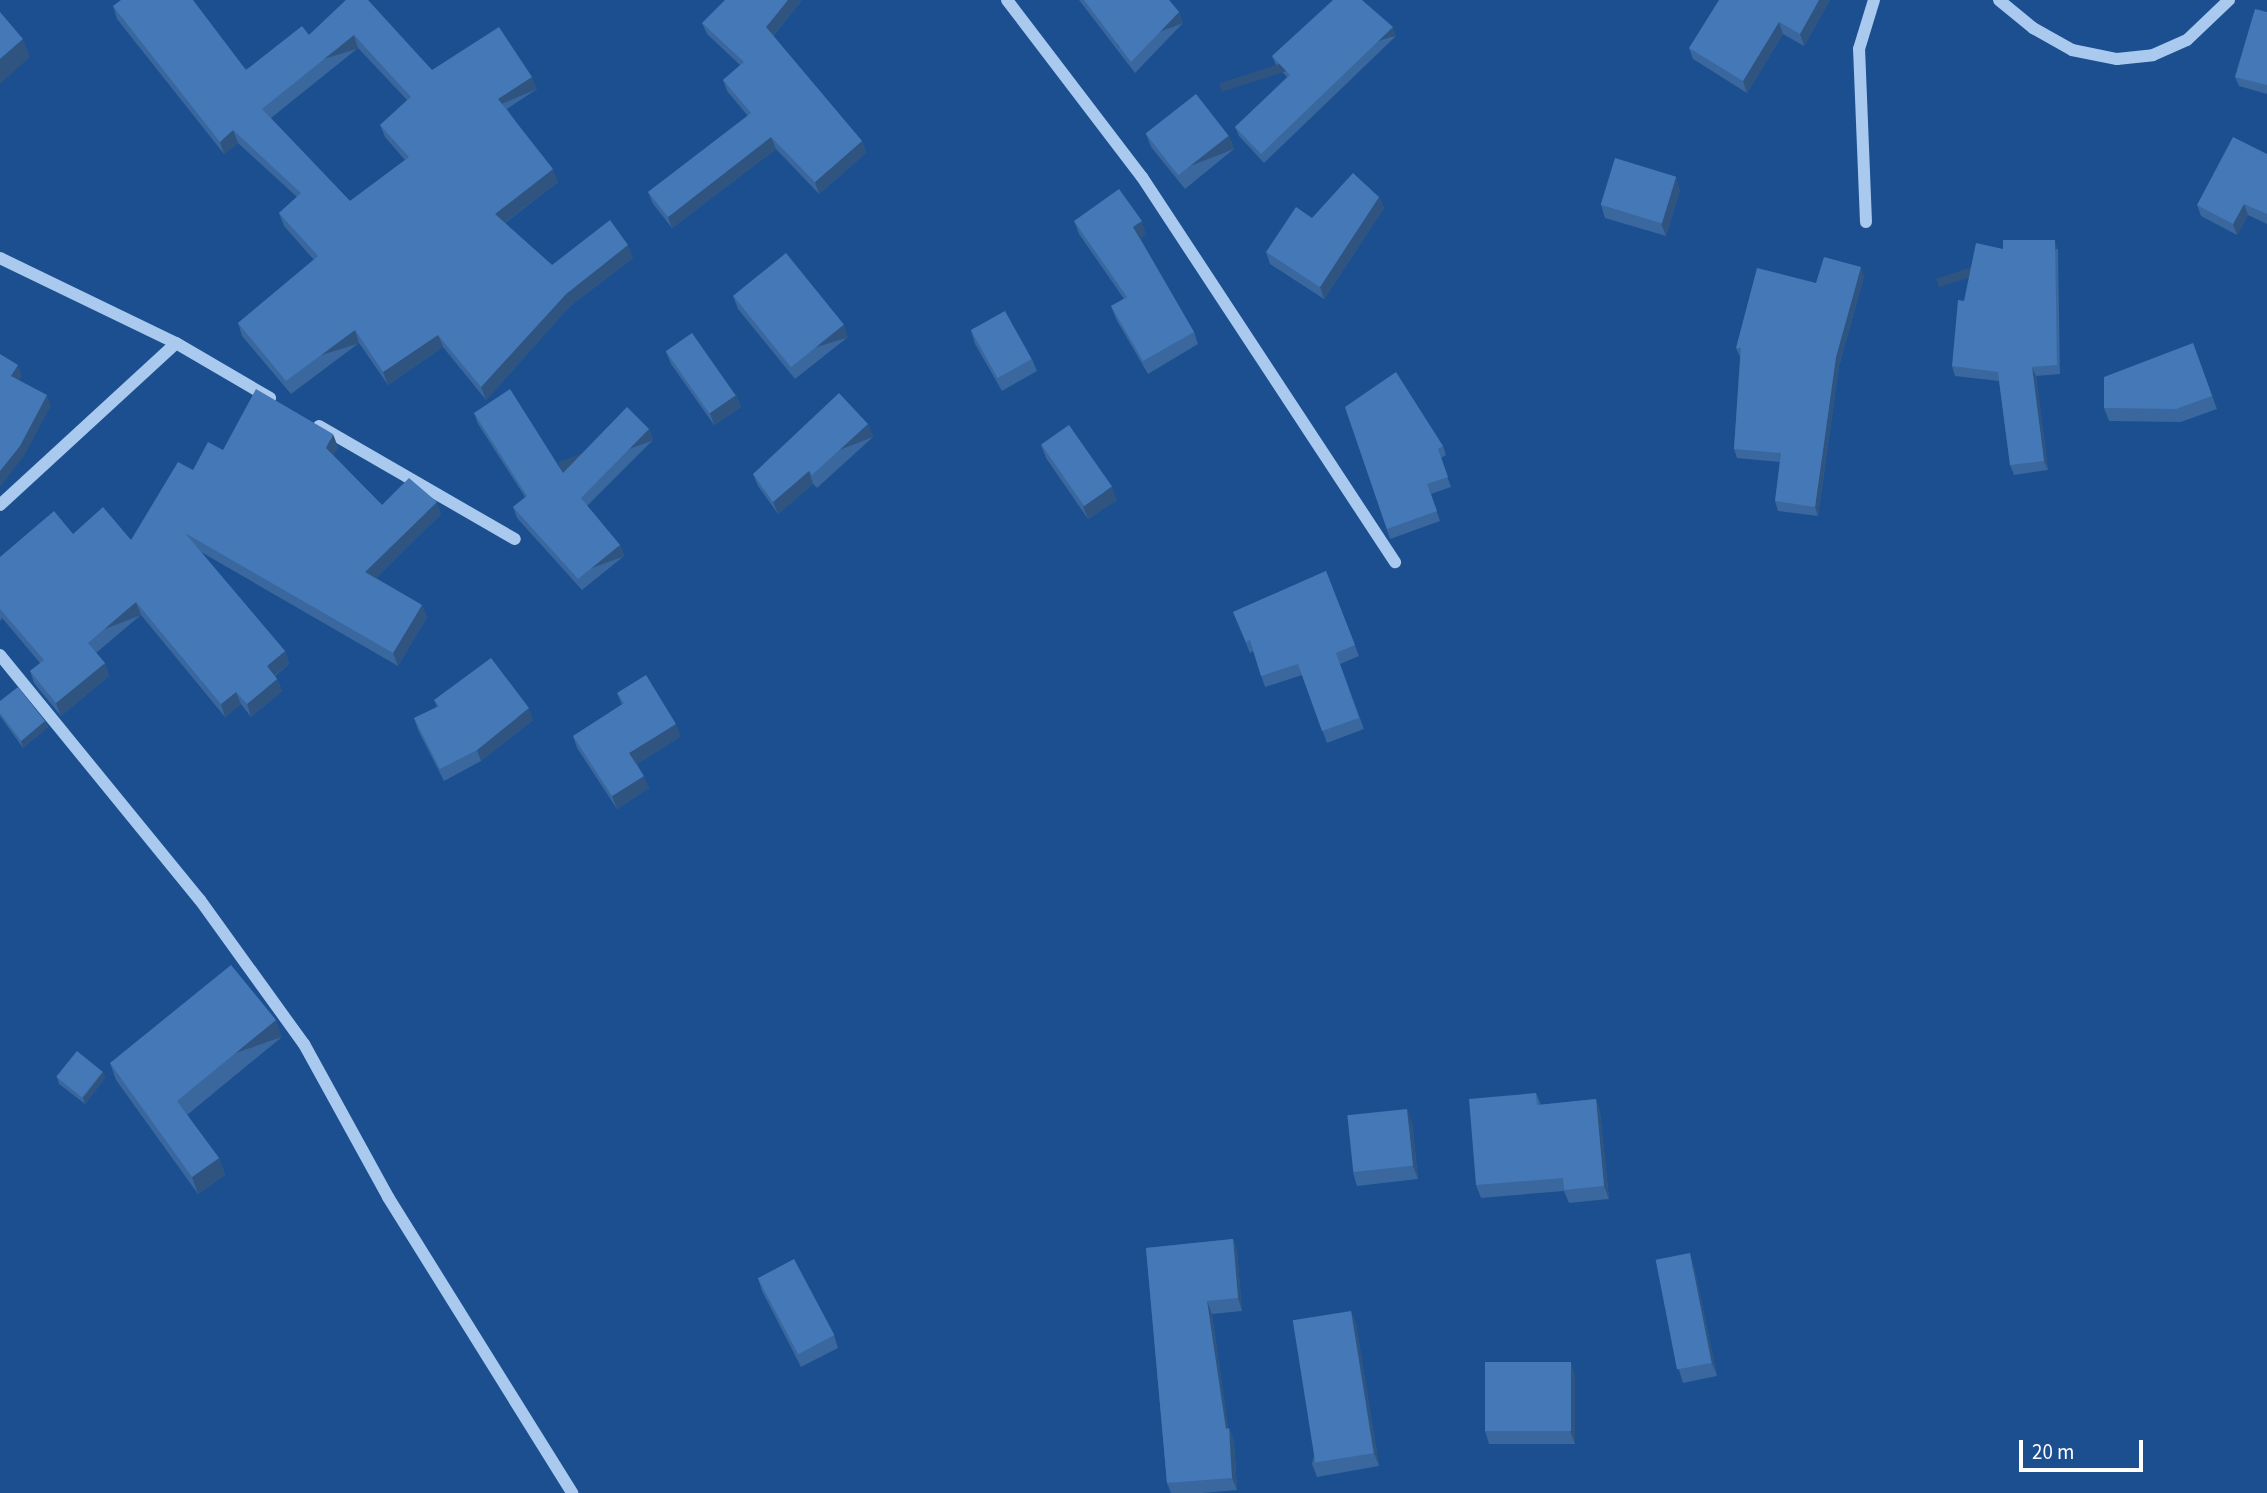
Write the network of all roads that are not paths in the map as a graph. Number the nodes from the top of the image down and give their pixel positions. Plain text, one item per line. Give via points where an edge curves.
1 (1007, 0) edge
2 (1874, 0) edge
3 (1999, 0) edge
4 (2229, 0) edge
5 (1866, 222) dead end
6 (0, 257) edge
7 (176, 343) junction
8 (285, 406) edge
9 (309, 420) edge
10 (0, 505) edge
11 (514, 539) dead end
12 (1395, 562) dead end
13 (0, 655) edge
14 (572, 1493) edge

1 - 12 street via 1142,177
2 - 5 street via 1859,48
3 - 4 street via 2033,28 2072,50 2117,59 2153,55 2187,40
6 - 7 street
7 - 8 street
7 - 10 street
9 - 11 street
13 - 14 street via 200,900 304,1044 388,1197

